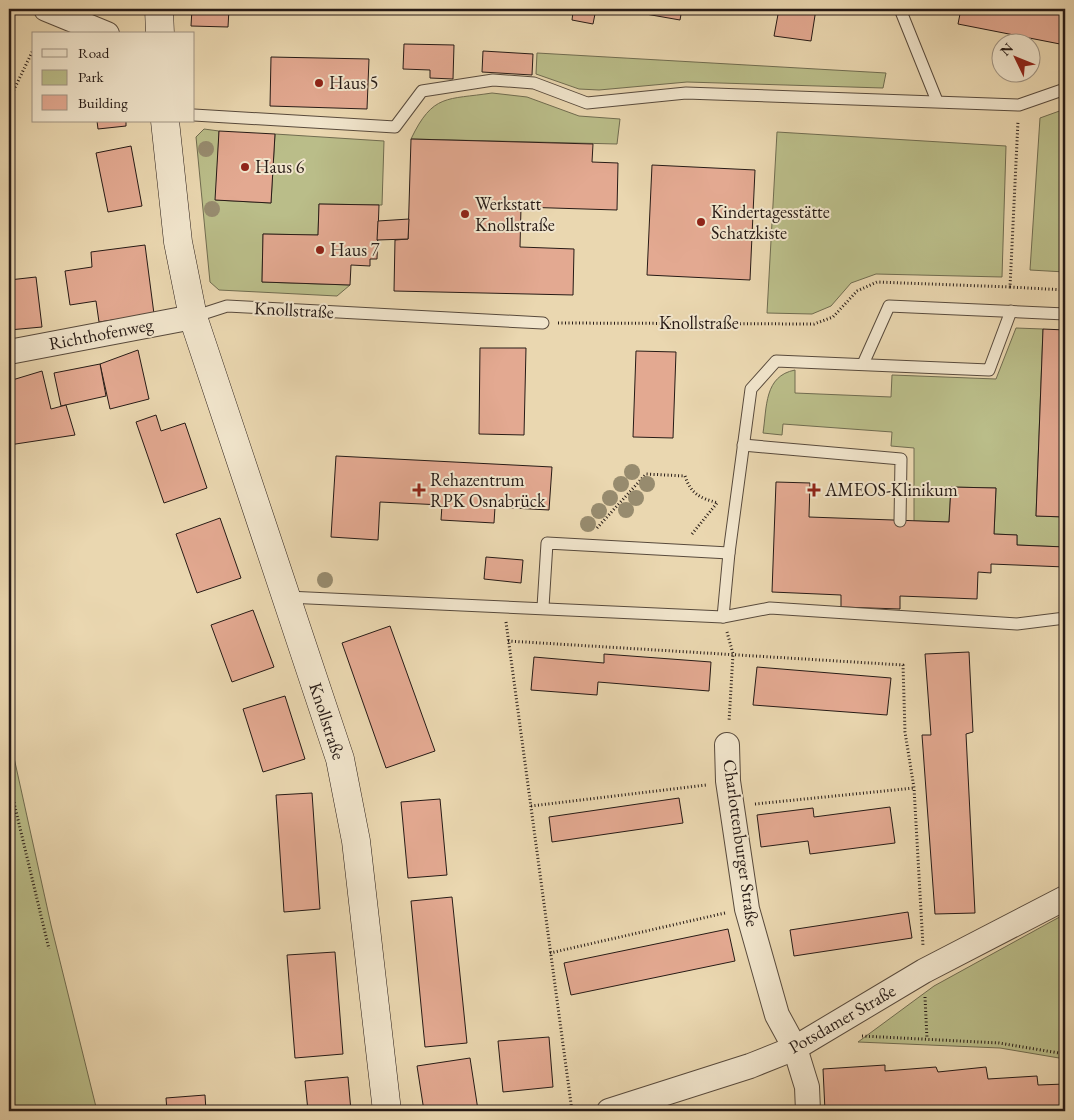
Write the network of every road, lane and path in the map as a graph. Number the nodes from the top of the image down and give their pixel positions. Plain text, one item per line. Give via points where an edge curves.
1 (46, 9) edge
2 (159, 9) edge
3 (900, 9) edge
4 (102, 32) edge
5 (160, 32) edge
6 (32, 52) edge
7 (1065, 89) edge
8 (9, 100) edge
9 (937, 101) junction
10 (1019, 105) junction
11 (195, 115) edge
12 (165, 122) edge
13 (1010, 288) junction
14 (1065, 290) edge
15 (1011, 311) junction
16 (1065, 314) edge
17 (193, 317) junction
18 (543, 323) joint
19 (9, 352) edge
20 (863, 364) junction
21 (743, 445) junction
22 (717, 503) junction
23 (735, 506) junction
24 (900, 521) dead end
25 (582, 545) junction
26 (678, 550) junction
27 (729, 553) junction
28 (285, 596) junction
29 (543, 607) junction
30 (723, 617) junction
31 (1065, 618) edge
32 (733, 654) junction
33 (727, 745) joint
34 (728, 781) junction
35 (9, 782) edge
36 (914, 788) junction
37 (531, 806) junction
38 (732, 806) junction
39 (1065, 814) edge
40 (1064, 898) edge
41 (747, 909) junction
42 (49, 950) dead end
43 (550, 953) junction
44 (924, 971) junction
45 (853, 1038) dead end
46 (927, 1039) junction
47 (795, 1048) junction
48 (1065, 1054) edge
49 (387, 1111) edge
50 (572, 1111) edge
51 (609, 1111) edge
52 (808, 1111) edge

1 - 4 street
2 - 5 street
3 - 9 lane
6 - 8 path
7 - 10 lane
9 - 10 lane
9 - 11 lane via 686,93 587,103 534,83 494,80 422,91 395,127
10 - 13 path
12 - 17 street, Knollstraße via 178,242
13 - 14 path, Knollstraße
13 - 18 path, Knollstraße via 876,282 857,292 833,317 814,324
15 - 16 lane
15 - 20 lane via 889,306
15 - 20 lane via 989,370
17 - 18 lane, Knollstraße via 226,306
17 - 19 street, Richthofenweg
17 - 28 street, Knollstraße
20 - 21 lane via 776,361 752,389
21 - 23 lane
21 - 24 lane via 901,459
22 - 23 path
22 - 25 path via 701,498 689,489 685,476 646,474
22 - 26 path
23 - 27 lane
25 - 26 lane
25 - 29 lane via 547,543
26 - 27 lane
27 - 30 lane
28 - 29 lane
28 - 49 street, Knollstraße via 340,759 354,832
29 - 30 lane
30 - 31 lane via 770,608 1017,624
32 - 33 path
32 - 36 path via 903,666 905,732
32 - 37 path via 508,641
33 - 34 street, Charlottenburger Straße
34 - 37 path
34 - 38 street, Charlottenburger Straße
35 - 42 path
36 - 38 path
36 - 44 path
37 - 43 path
38 - 41 street, Charlottenburger Straße
39 - 40 path
40 - 44 street, Potsdamer Straße
41 - 43 path
41 - 47 street, Charlottenburger Straße via 777,1014
43 - 50 path
44 - 46 path
44 - 47 street, Potsdamer Straße
45 - 46 path
46 - 48 path via 999,1043
47 - 51 street, Potsdamer Straße via 750,1066
47 - 52 street, Charlottenburger Straße via 807,1087

